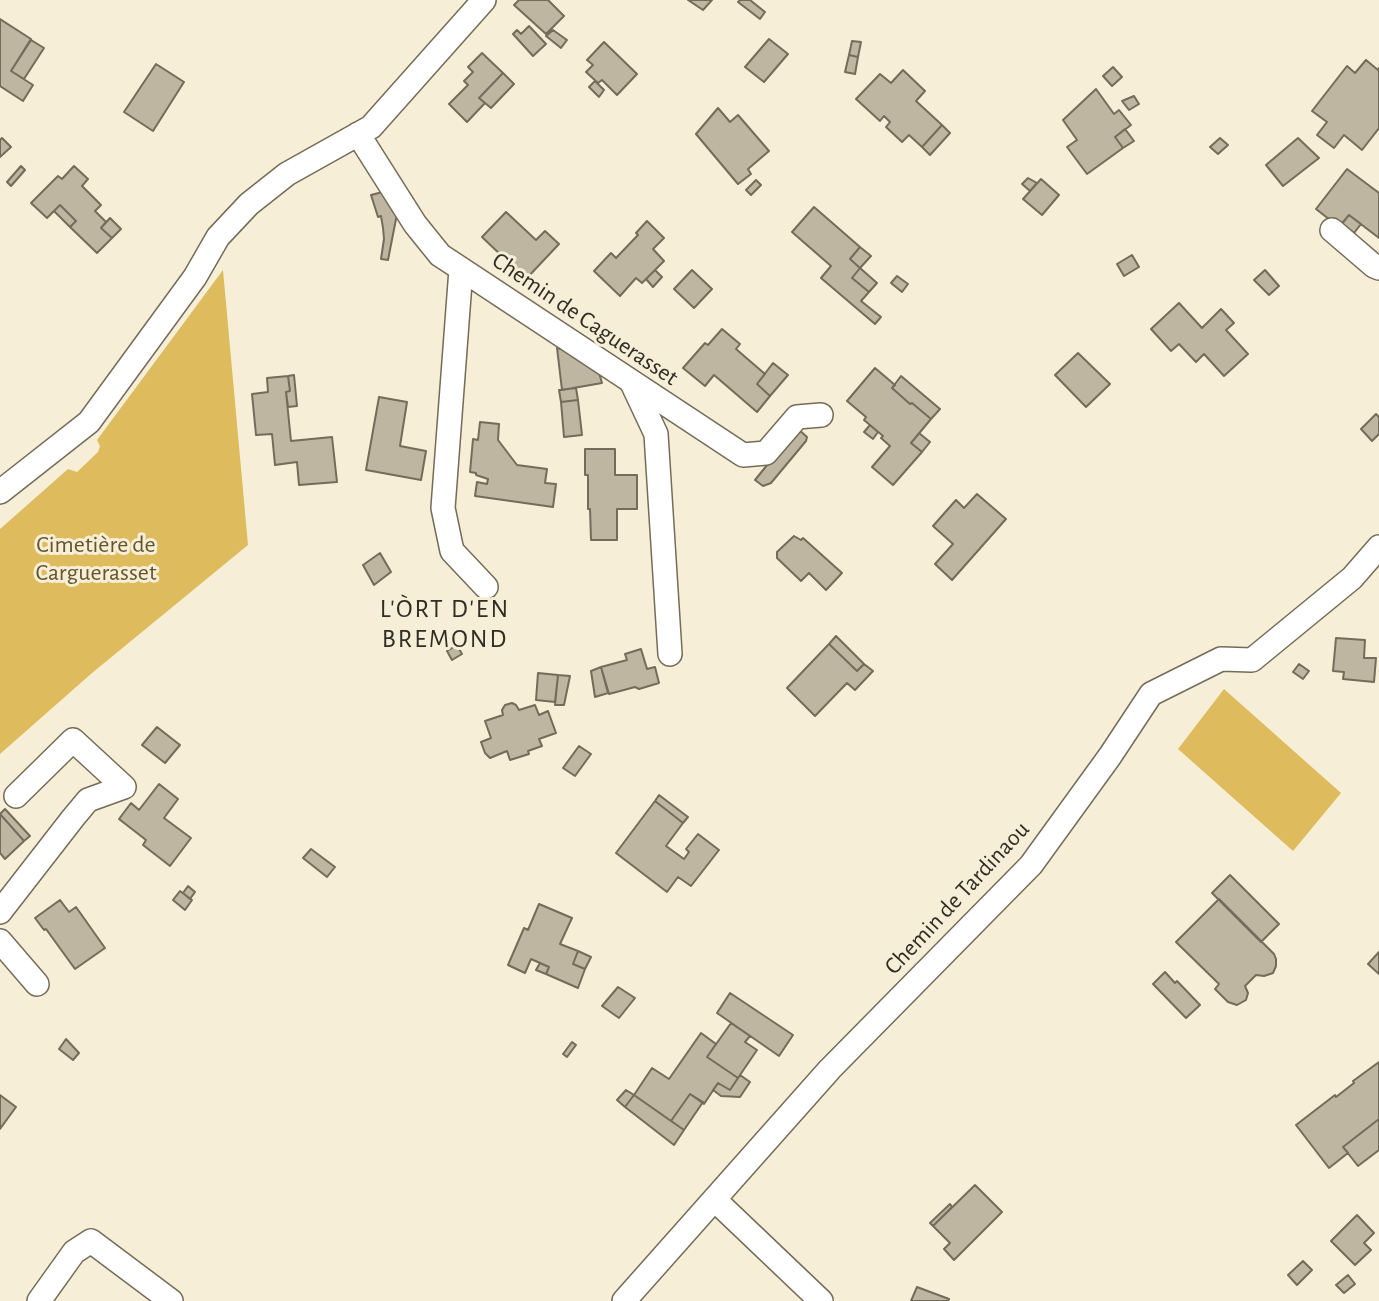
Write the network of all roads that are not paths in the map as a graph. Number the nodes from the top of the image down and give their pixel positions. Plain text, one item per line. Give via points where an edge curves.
1 (484, 0) edge
2 (358, 134) junction
3 (1332, 230) dead end
4 (1379, 268) edge
5 (461, 269) junction
6 (632, 383) junction
7 (821, 415) dead end
8 (0, 492) edge
9 (1379, 547) edge
10 (486, 587) dead end
11 (670, 654) dead end
12 (16, 796) dead end
13 (0, 912) edge
14 (0, 941) edge
15 (37, 984) dead end
16 (715, 1200) junction
17 (39, 1301) edge
18 (171, 1301) edge
19 (624, 1301) edge
20 (821, 1301) edge

1 - 2 street via 371,127
2 - 5 street, Chemin de Caguerasset via 415,223 440,255
2 - 8 street via 287,174 249,204 218,237 195,277 89,422
3 - 4 street
5 - 6 street, Chemin de Caguerasset
5 - 10 street via 443,508 452,551
6 - 7 street, Chemin de Caguerasset via 743,455 766,453 797,416
6 - 11 street via 656,434
9 - 16 street, Chemin de Tardinaou via 1352,578 1252,660 1222,659 1151,694 1031,865 830,1069
12 - 13 street via 73,740 124,787 88,800
14 - 15 street
16 - 19 street, Chemin de Tardinaou
16 - 20 street
17 - 18 street via 74,1252 91,1241

